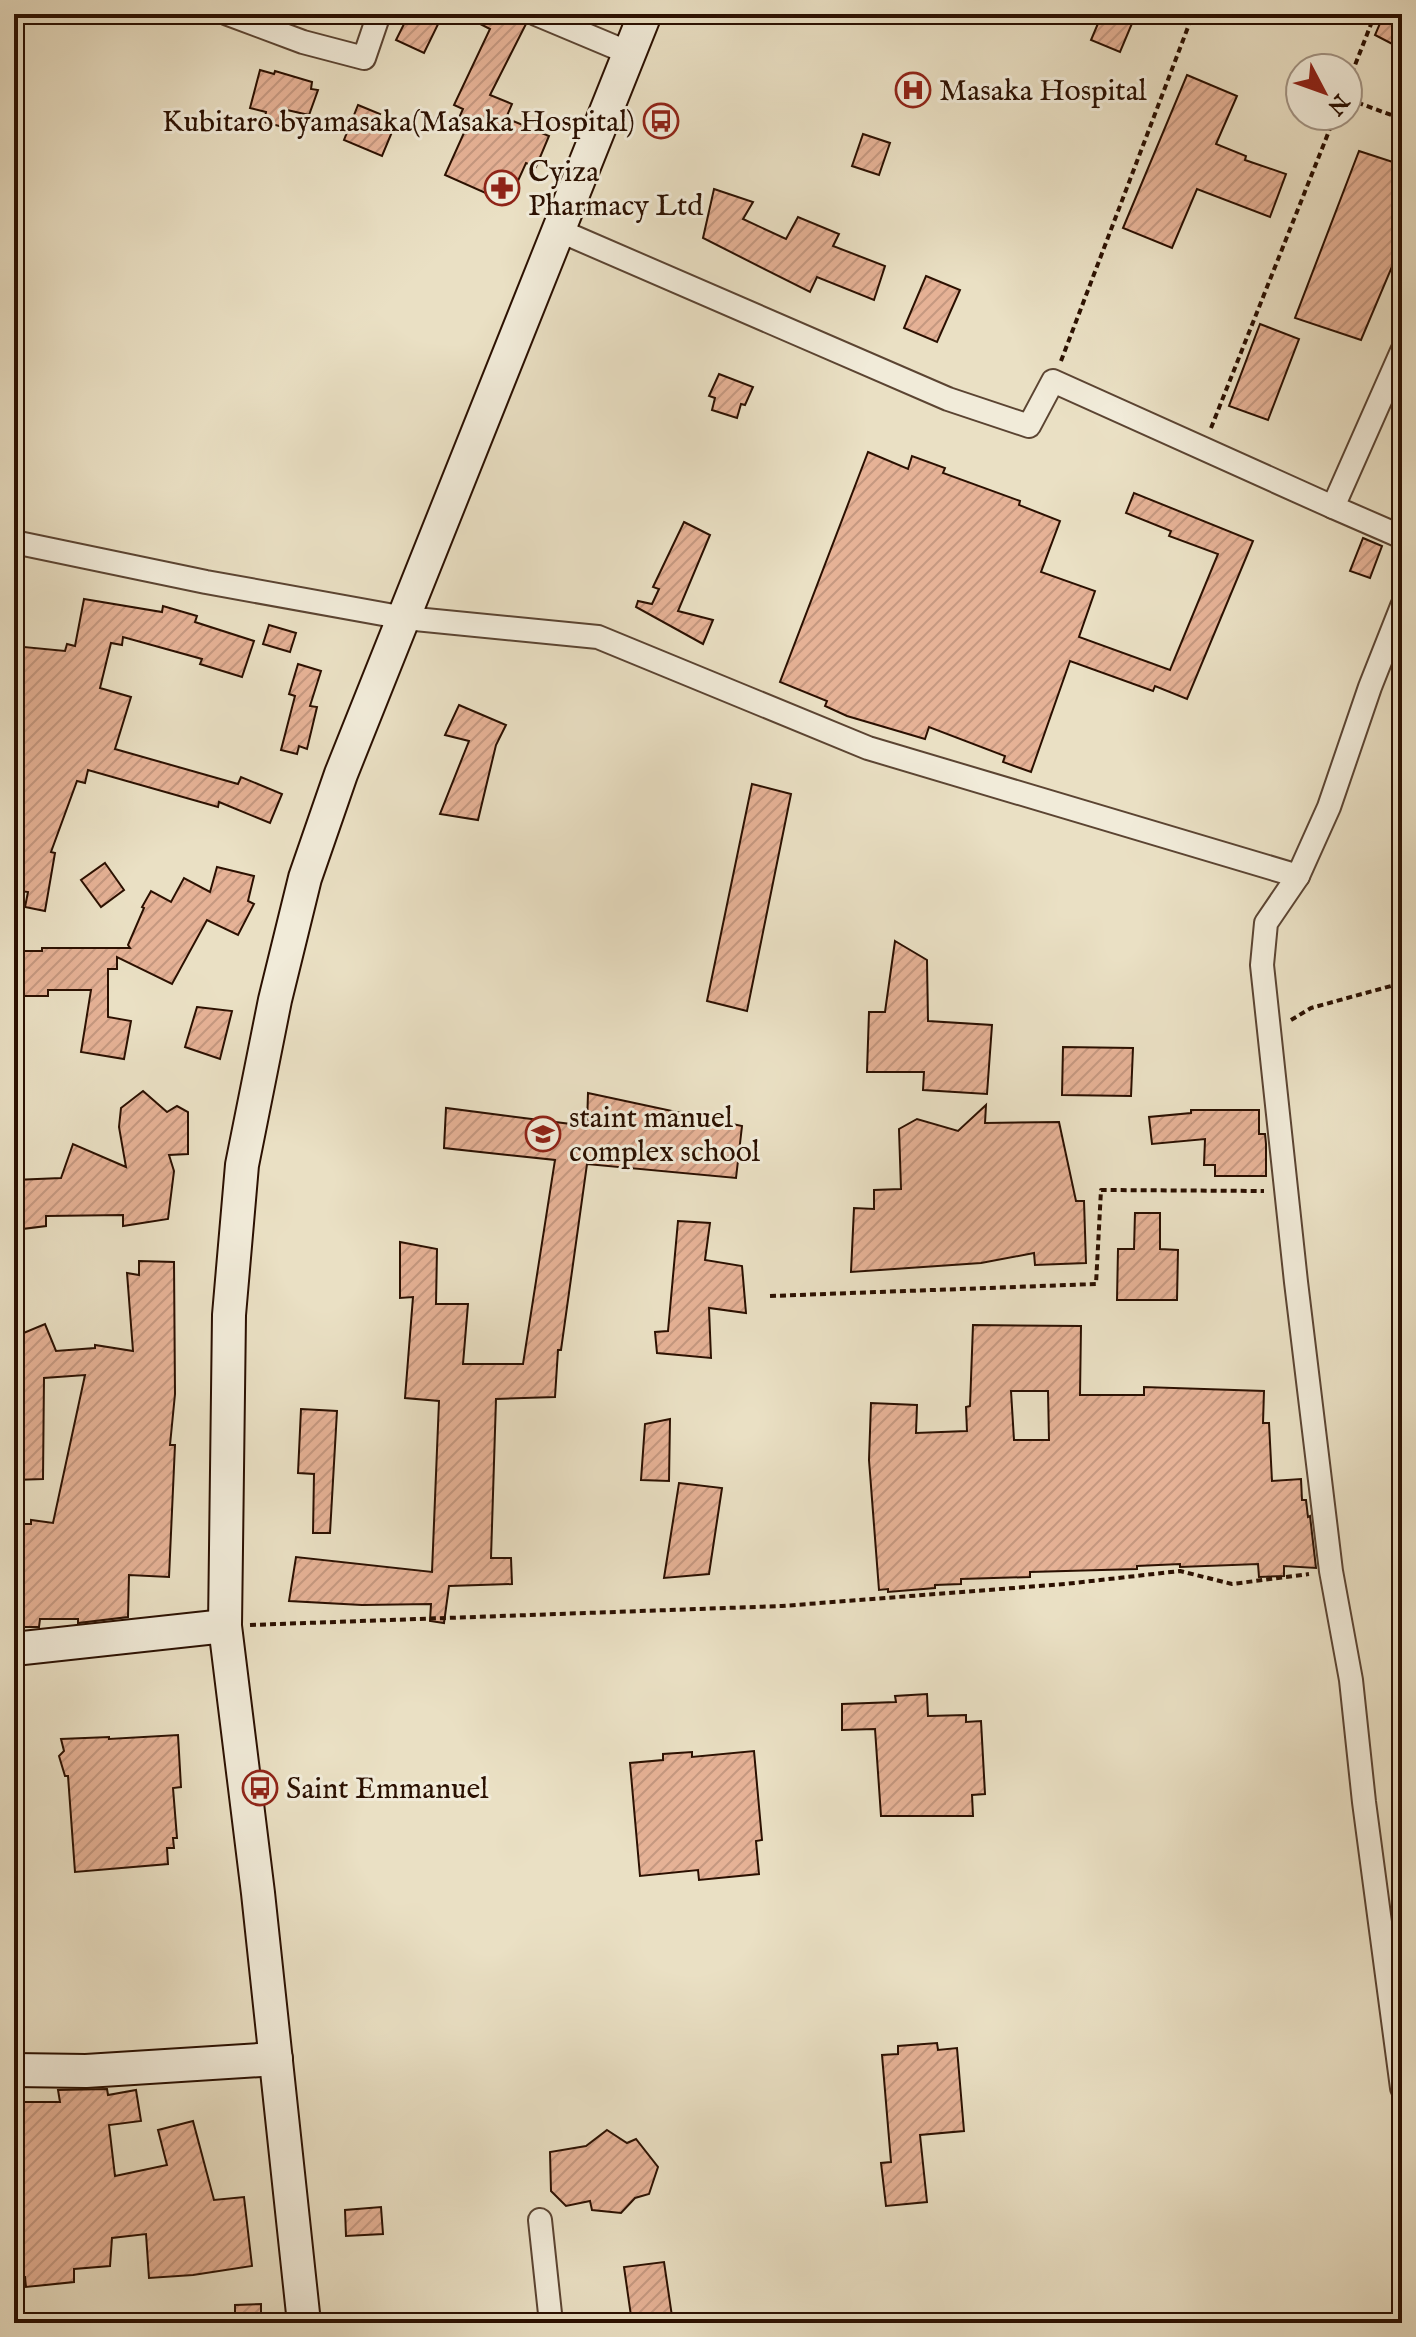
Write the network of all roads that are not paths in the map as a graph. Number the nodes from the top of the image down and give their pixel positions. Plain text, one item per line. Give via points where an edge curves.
1 (228, 14) edge
2 (379, 14) edge
3 (536, 14) edge
4 (645, 14) edge
5 (629, 53) junction
6 (558, 230) junction
7 (1402, 351) edge
8 (1333, 507) junction
9 (1402, 537) edge
10 (14, 542) edge
11 (1402, 606) edge
12 (405, 618) junction
13 (1298, 876) junction
14 (225, 1626) junction
15 (14, 1649) edge
16 (276, 2059) junction
17 (14, 2070) edge
18 (1402, 2088) edge
19 (540, 2220) dead end
20 (304, 2323) edge
21 (551, 2323) edge

1 - 2 street via 364,58
3 - 5 street
4 - 5 street
5 - 6 street
6 - 8 street via 948,399 1029,426 1053,381
6 - 12 street
7 - 8 street
8 - 9 street
10 - 12 street
11 - 13 street via 1329,807
12 - 13 street via 598,637 868,748
12 - 14 street via 305,878 242,1165 229,1315
13 - 18 street via 1266,923 1262,965 1331,1571 1351,1680
14 - 15 street
14 - 16 street
16 - 17 street via 86,2071
16 - 20 street
19 - 21 street

